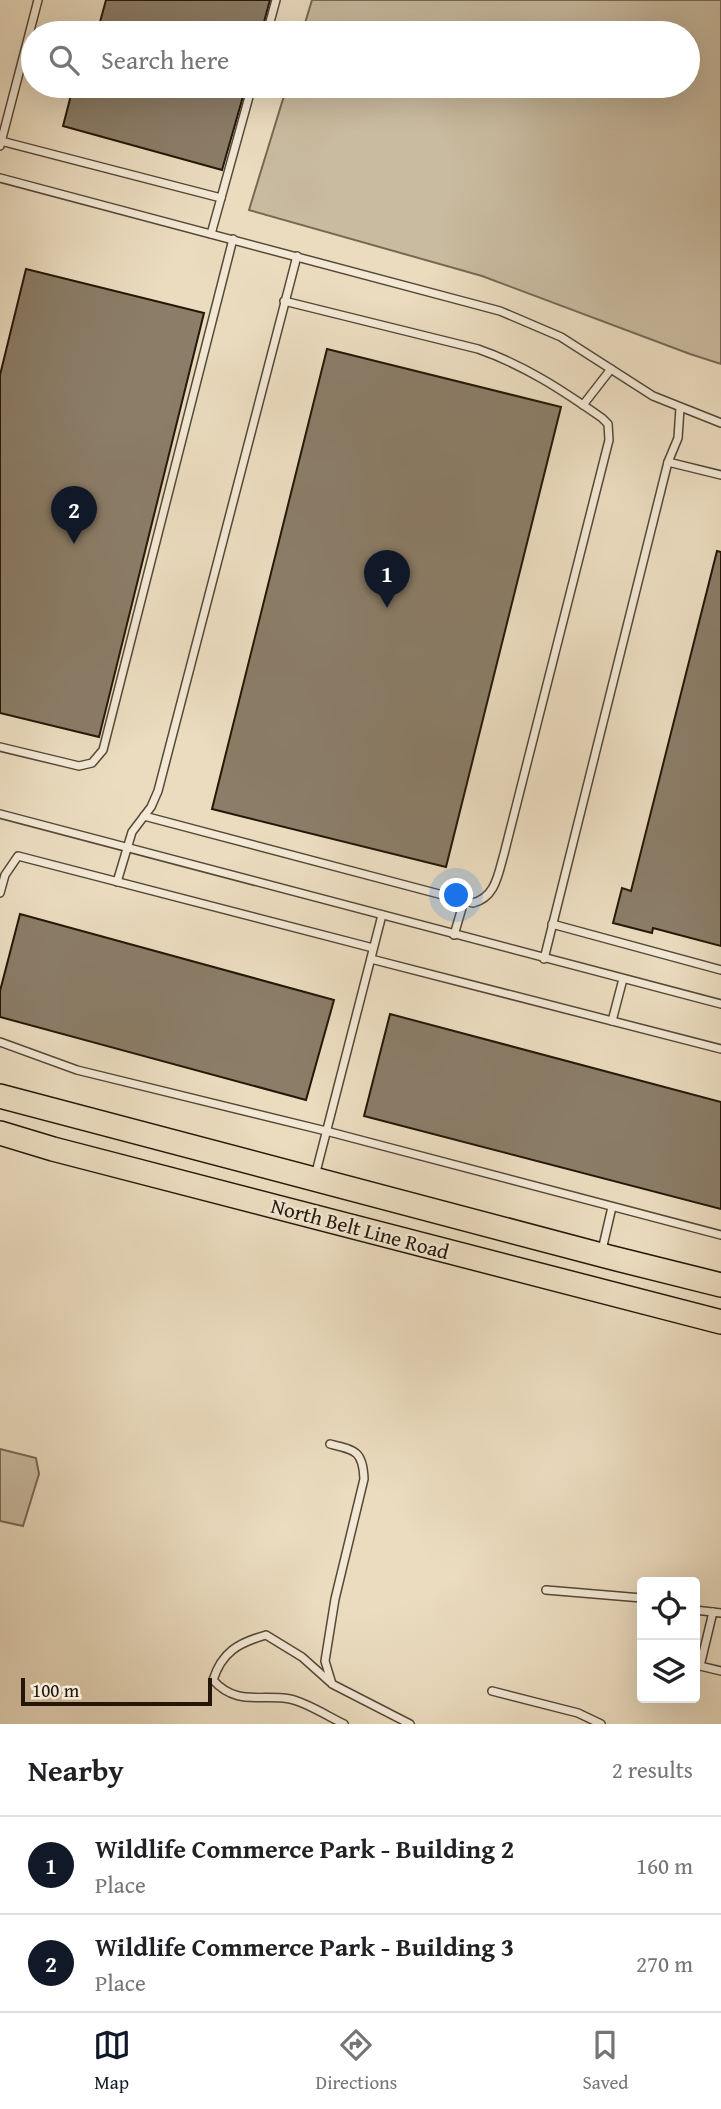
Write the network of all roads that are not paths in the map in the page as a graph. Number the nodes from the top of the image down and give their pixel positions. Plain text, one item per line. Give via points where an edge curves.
1 (38, 0) edge
2 (276, 0) edge
3 (33, 21) edge
4 (270, 21) edge
5 (21, 66) edge
6 (249, 98) edge
7 (1, 143) edge
8 (0, 177) edge
9 (221, 198) junction
10 (211, 234) junction
11 (233, 239) junction
12 (297, 256) junction
13 (284, 301) junction
14 (611, 369) junction
15 (583, 405) junction
16 (680, 408) junction
17 (721, 423) edge
18 (668, 462) junction
19 (721, 475) edge
20 (0, 747) edge
21 (0, 814) edge
22 (144, 816) junction
23 (128, 847) junction
24 (117, 882) junction
25 (0, 893) edge
26 (464, 901) junction
27 (382, 915) junction
28 (552, 924) junction
29 (454, 935) junction
30 (373, 948) junction
31 (370, 959) junction
32 (544, 959) junction
33 (721, 970) edge
34 (623, 979) junction
35 (721, 1004) edge
36 (612, 1021) junction
37 (0, 1042) edge
38 (721, 1049) edge
39 (0, 1096) edge
40 (326, 1131) junction
41 (0, 1133) edge
42 (314, 1180) junction
43 (612, 1207) junction
44 (721, 1235) edge
45 (600, 1255) junction
46 (721, 1285) edge
47 (721, 1322) edge
48 (330, 1444) dead end
49 (546, 1590) dead end
50 (637, 1598) edge
51 (717, 1612) edge
52 (721, 1671) edge
53 (332, 1684) junction
54 (492, 1691) dead end
55 (344, 1724) edge
56 (410, 1724) edge
57 (601, 1724) edge

1 - 3 lane
2 - 4 lane
5 - 7 lane
6 - 9 lane
7 - 9 lane
8 - 10 lane
9 - 10 lane
10 - 11 lane
11 - 12 lane
11 - 20 lane via 103,750 92,763 79,766
12 - 13 lane
12 - 14 lane via 515,316 561,337
13 - 15 lane via 492,354
13 - 22 lane via 158,791
14 - 15 lane
14 - 16 lane
15 - 26 lane via 608,424 609,440 496,881 482,901
16 - 17 lane
16 - 18 lane via 678,438
18 - 19 lane
18 - 28 lane
21 - 23 lane
22 - 23 lane
22 - 26 lane
23 - 24 lane
23 - 27 lane
24 - 25 lane via 18,856
24 - 30 lane
26 - 29 lane
27 - 29 lane
27 - 30 lane
28 - 32 lane
28 - 33 lane
29 - 32 lane
30 - 31 lane
31 - 36 lane
31 - 40 lane
32 - 34 lane
34 - 35 lane
34 - 36 lane
36 - 38 lane
37 - 40 lane via 77,1070
39 - 42 main road, North Belt Line Road
40 - 42 lane
40 - 43 lane
41 - 47 main road, North Belt Line Road
42 - 45 main road, North Belt Line Road
43 - 44 lane
43 - 45 lane
45 - 46 main road, North Belt Line Road
48 - 53 lane via 354,1449 364,1462 325,1661
49 - 50 lane
51 - 52 lane via 700,1666
53 - 55 lane via 302,1657 266,1635 241,1642 218,1664 213,1681 223,1692 291,1699
53 - 56 lane
54 - 57 lane via 578,1713

